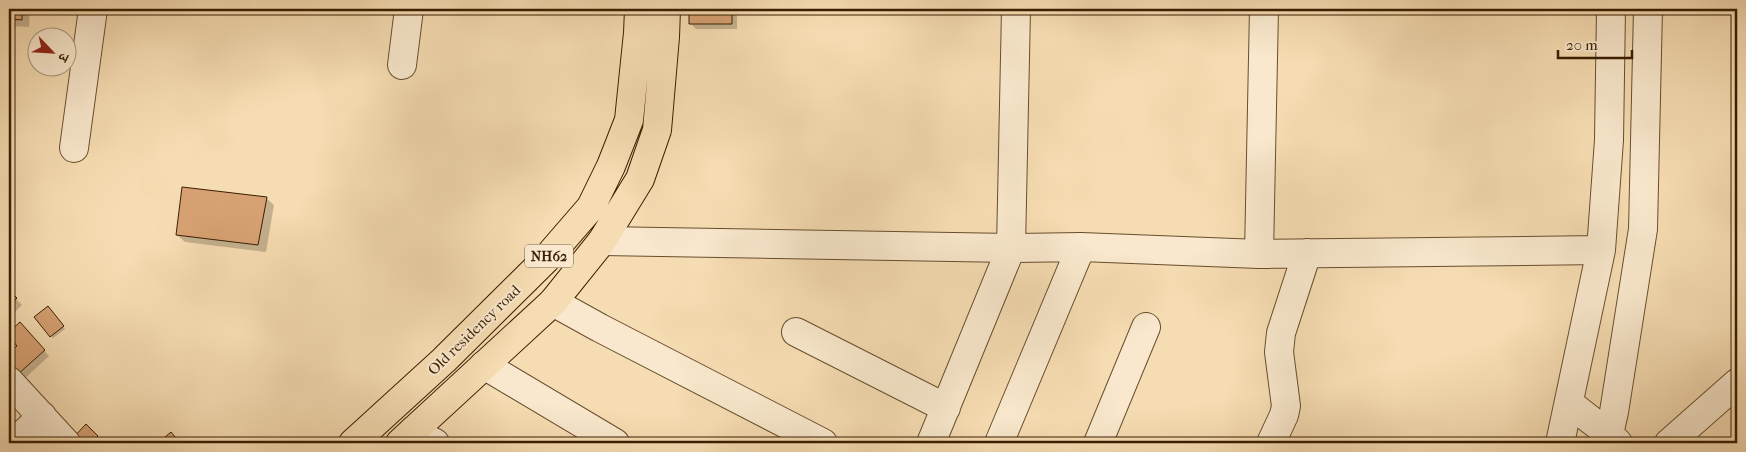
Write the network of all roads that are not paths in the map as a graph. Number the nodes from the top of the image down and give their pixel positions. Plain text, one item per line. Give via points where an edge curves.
1 (93, 9) edge
2 (409, 9) edge
3 (639, 9) edge
4 (666, 9) edge
5 (1016, 9) edge
6 (1264, 9) edge
7 (1611, 9) edge
8 (1648, 9) edge
9 (402, 65) dead end
10 (74, 148) dead end
11 (602, 241) junction
12 (1080, 246) junction
13 (1011, 248) junction
14 (1601, 250) junction
15 (1307, 253) junction
16 (1259, 254) junction
17 (553, 302) junction
18 (1146, 327) dead end
19 (796, 332) dead end
20 (484, 365) junction
21 (9, 381) edge
22 (1737, 383) edge
23 (1569, 403) junction
24 (946, 408) junction
25 (42, 416) junction
26 (416, 439) edge
27 (1612, 441) edge
28 (14, 443) edge
29 (66, 443) edge
30 (353, 443) edge
31 (615, 443) edge
32 (824, 443) edge
33 (931, 443) edge
34 (999, 443) edge
35 (1098, 443) edge
36 (1271, 443) edge
37 (1560, 443) edge
38 (1669, 443) edge

1 - 10 street
2 - 9 street
3 - 30 highway, Old residency road / NH62 via 629,120 591,207 539,266 444,360
4 - 11 highway, Old residency road / NH62 via 656,130 640,179
5 - 13 street
6 - 16 street
7 - 14 street via 1609,140
8 - 27 street via 1643,229
11 - 13 street
11 - 17 highway, Old residency road / NH62
12 - 13 street
12 - 16 street
12 - 34 street
13 - 24 street
14 - 15 street
14 - 23 street
15 - 16 street
15 - 36 street via 1281,333 1279,352 1286,406
17 - 20 highway, Old residency road / NH62
17 - 32 street
18 - 35 street
19 - 24 street
20 - 26 highway, Old residency road / NH62
20 - 31 street
21 - 25 street
22 - 38 street
23 - 27 street
23 - 37 street
24 - 33 street
25 - 28 street
25 - 29 street

